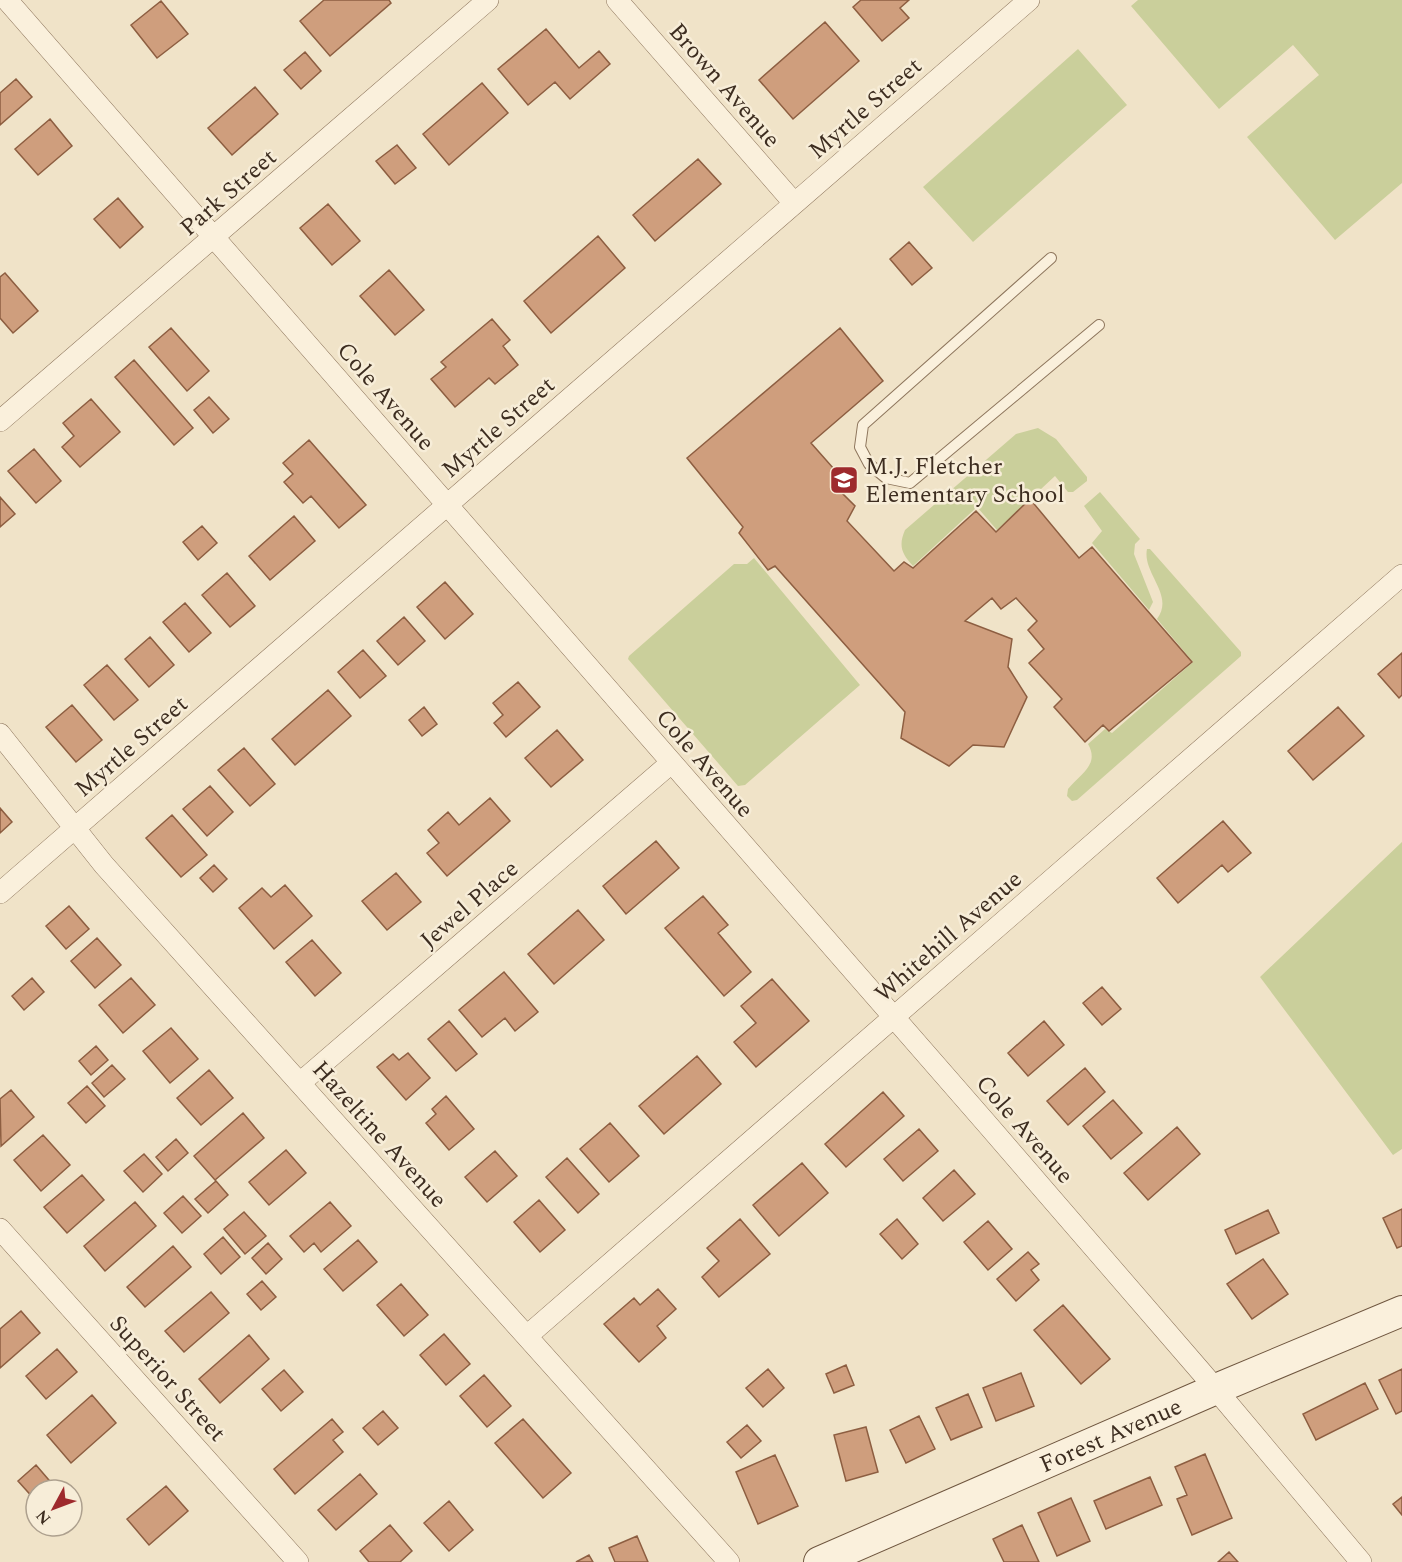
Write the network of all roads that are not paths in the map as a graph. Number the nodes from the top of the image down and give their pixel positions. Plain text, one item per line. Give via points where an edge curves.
1 (7, 0) edge
2 (488, 0) edge
3 (618, 0) edge
4 (1029, 0) edge
5 (794, 203) junction
6 (214, 238) junction
7 (1051, 258) dead end
8 (1099, 325) dead end
9 (0, 421) edge
10 (447, 506) junction
11 (1402, 575) edge
12 (0, 734) edge
13 (671, 763) junction
14 (75, 828) junction
15 (0, 893) edge
16 (894, 1017) junction
17 (300, 1083) junction
18 (0, 1229) edge
19 (1402, 1311) edge
20 (527, 1336) junction
21 (1216, 1389) junction
22 (1358, 1561) edge
23 (298, 1562) edge
24 (729, 1562) edge
25 (819, 1562) edge

1 - 6 street, Cole Avenue
2 - 6 street, Park Street
3 - 5 street, Brown Avenue
4 - 5 street, Myrtle Street
5 - 10 street, Myrtle Street
6 - 9 street, Park Street
6 - 10 street, Cole Avenue
7 - 8 lane via 862,425 860,447 869,464 886,478 910,483
10 - 13 street, Cole Avenue
10 - 14 street, Myrtle Street
11 - 16 street, Whitehill Avenue
12 - 14 street, Hazeltine Avenue
13 - 16 street, Cole Avenue
13 - 17 street, Jewel Place
14 - 15 street, Myrtle Street
14 - 17 street, Hazeltine Avenue
16 - 20 street, Whitehill Avenue
16 - 21 street, Cole Avenue
17 - 20 street, Hazeltine Avenue
18 - 23 street, Superior Street
19 - 21 main road, Forest Avenue
20 - 24 street, Hazeltine Avenue
21 - 22 street, Cole Avenue
21 - 25 main road, Forest Avenue

